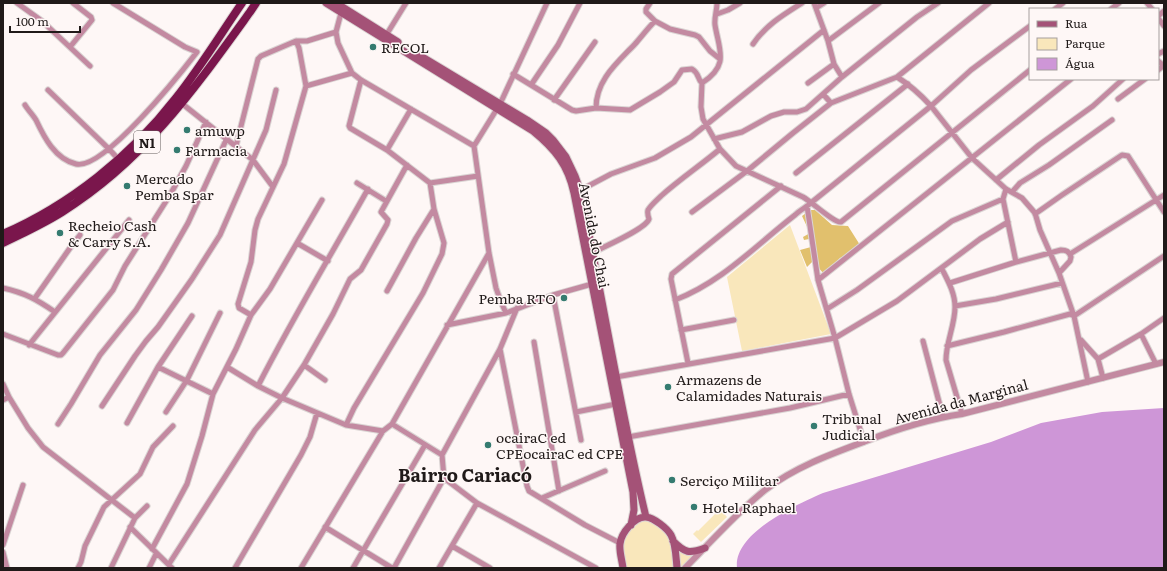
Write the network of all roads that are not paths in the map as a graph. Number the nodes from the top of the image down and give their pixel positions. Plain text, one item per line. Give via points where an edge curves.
1 (17, 3) edge
2 (74, 3) edge
3 (113, 3) edge
4 (242, 3) edge
5 (256, 3) edge
6 (260, 3) edge
7 (326, 3) edge
8 (336, 3) edge
9 (406, 3) edge
10 (547, 3) edge
11 (580, 3) edge
12 (650, 3) edge
13 (716, 3) edge
14 (740, 3) edge
15 (802, 3) edge
16 (824, 3) edge
17 (879, 3) edge
18 (938, 3) edge
19 (989, 3) edge
20 (815, 6) edge
21 (250, 12) junction
22 (341, 13) junction
23 (716, 14) junction
24 (655, 20) junction
25 (1029, 27) edge
26 (824, 30) junction
27 (336, 32) junction
28 (385, 37) junction
29 (296, 41) junction
30 (828, 41) junction
31 (595, 42) dead end
32 (753, 44) dead end
33 (70, 47) junction
34 (197, 52) junction
35 (208, 54) junction
36 (720, 60) junction
37 (834, 64) junction
38 (90, 66) dead end
39 (1029, 71) edge
40 (352, 73) junction
41 (513, 74) junction
42 (842, 77) junction
43 (896, 77) junction
44 (361, 80) junction
45 (1069, 80) edge
46 (1122, 80) edge
47 (1144, 80) edge
48 (702, 83) junction
49 (808, 83) dead end
50 (908, 84) junction
51 (306, 86) junction
52 (532, 86) junction
53 (48, 90) dead end
54 (276, 90) dead end
55 (823, 94) junction
56 (1118, 99) dead end
57 (554, 100) junction
58 (179, 101) junction
59 (831, 103) junction
60 (25, 105) dead end
61 (498, 106) junction
62 (931, 106) junction
63 (596, 108) junction
64 (411, 109) junction
65 (1112, 120) dead end
66 (206, 122) junction
67 (706, 125) junction
68 (952, 133) junction
69 (227, 138) junction
70 (714, 139) junction
71 (236, 146) junction
72 (474, 146) junction
73 (109, 149) junction
74 (720, 149) junction
75 (387, 150) junction
76 (972, 158) junction
77 (253, 160) junction
78 (121, 162) junction
79 (407, 165) junction
80 (747, 171) junction
81 (796, 173) dead end
82 (478, 176) junction
83 (996, 180) junction
84 (357, 183) dead end
85 (430, 183) junction
86 (781, 186) junction
87 (273, 187) junction
88 (368, 189) junction
89 (1006, 189) junction
90 (1013, 191) junction
91 (577, 192) junction
92 (1164, 195) edge
93 (1002, 199) junction
94 (322, 200) dead end
95 (1156, 200) junction
96 (386, 201) junction
97 (812, 202) junction
98 (807, 206) junction
99 (434, 209) junction
100 (692, 212) dead end
101 (1164, 212) edge
102 (1035, 214) junction
103 (129, 220) dead end
104 (1008, 222) junction
105 (3, 234) edge
106 (80, 235) dead end
107 (3, 243) edge
108 (297, 243) junction
109 (489, 253) junction
110 (592, 253) junction
111 (1050, 254) junction
112 (1070, 254) junction
113 (1164, 256) edge
114 (328, 261) junction
115 (1016, 262) junction
116 (942, 269) junction
117 (1059, 274) junction
118 (818, 280) junction
119 (950, 283) junction
120 (1062, 283) junction
121 (592, 284) junction
122 (3, 288) edge
123 (387, 291) dead end
124 (553, 295) junction
125 (35, 298) junction
126 (674, 300) junction
127 (955, 306) junction
128 (517, 308) junction
129 (827, 309) junction
130 (55, 312) junction
131 (506, 312) junction
132 (220, 313) dead end
133 (252, 315) junction
134 (192, 316) dead end
135 (1074, 316) junction
136 (1164, 318) edge
137 (734, 320) dead end
138 (448, 325) junction
139 (681, 330) junction
140 (3, 334) edge
141 (1141, 334) junction
142 (835, 338) junction
143 (1079, 339) junction
144 (923, 341) dead end
145 (534, 342) dead end
146 (29, 345) junction
147 (947, 346) junction
148 (500, 349) junction
149 (1098, 359) junction
150 (1164, 362) edge
151 (688, 363) junction
152 (1156, 364) junction
153 (304, 365) junction
154 (158, 367) junction
155 (226, 367) junction
156 (616, 377) junction
157 (1103, 378) junction
158 (187, 380) junction
159 (325, 380) dead end
160 (1088, 382) junction
161 (3, 384) edge
162 (258, 386) junction
163 (213, 394) junction
164 (849, 394) junction
165 (9, 397) junction
166 (282, 398) junction
167 (3, 400) edge
168 (616, 404) junction
169 (102, 406) dead end
170 (166, 412) dead end
171 (576, 412) junction
172 (317, 413) junction
173 (962, 414) junction
174 (942, 417) junction
175 (127, 423) dead end
176 (58, 424) dead end
177 (392, 424) junction
178 (346, 425) junction
179 (173, 426) dead end
180 (383, 431) junction
181 (628, 437) junction
182 (581, 440) dead end
183 (864, 442) junction
184 (425, 445) junction
185 (442, 455) junction
186 (605, 472) dead end
187 (444, 478) junction
188 (23, 485) dead end
189 (559, 491) junction
190 (542, 498) junction
191 (112, 499) junction
192 (477, 503) junction
193 (147, 506) dead end
194 (646, 517) junction
195 (135, 518) junction
196 (631, 525) junction
197 (130, 527) junction
198 (325, 527) junction
199 (673, 541) junction
200 (620, 543) junction
201 (3, 545) edge
202 (452, 546) junction
203 (705, 548) junction
204 (152, 549) junction
205 (363, 550) junction
206 (3, 552) edge
207 (156, 554) junction
208 (170, 566) edge
209 (7, 568) edge
210 (78, 568) edge
211 (111, 568) edge
212 (149, 568) edge
213 (235, 568) edge
214 (301, 568) edge
215 (353, 568) edge
216 (393, 568) edge
217 (439, 568) edge
218 (490, 568) edge
219 (596, 568) edge
220 (623, 568) edge
221 (677, 568) edge
222 (684, 568) edge

1 - 33 street via 42,21
2 - 33 street via 92,20
3 - 34 street
4 - 35 highway, N1
5 - 21 highway, N1
6 - 21 highway
7 - 22 main road, Avenida do Chai
8 - 28 main road, Avenida do Chai
9 - 28 street
10 - 41 street
11 - 52 street
12 - 24 street via 646,12
13 - 23 street
14 - 23 street
15 - 32 street via 769,25
16 - 20 street
17 - 30 street
18 - 42 street
19 - 43 street
20 - 26 street
21 - 58 highway, N1
22 - 27 street
22 - 28 main road, Avenida do Chai
23 - 36 street
24 - 36 street via 670,29 699,37
24 - 63 street via 604,78 597,95
25 - 62 street via 971,70
26 - 30 street
26 - 67 street
27 - 29 street via 307,41
27 - 40 street via 338,43
28 - 61 main road, Avenida do Chai
29 - 51 street
29 - 71 street via 258,59
30 - 37 street
31 - 57 street
33 - 38 street
34 - 35 street
34 - 73 street via 159,99
35 - 58 highway, N1
36 - 48 street via 710,78
37 - 42 street
37 - 49 street
39 - 68 street
40 - 44 street
40 - 51 street
41 - 52 street
41 - 61 street
42 - 55 street
43 - 50 street
43 - 59 street
44 - 64 street
44 - 75 street via 349,126
45 - 76 street
46 - 83 street via 1093,106
47 - 56 street
48 - 63 street via 695,71 682,70 674,82 630,110
48 - 67 street via 701,107
50 - 62 street
50 - 81 street
51 - 87 street via 285,159
52 - 57 street
53 - 73 street
54 - 77 street via 266,130
55 - 59 street
55 - 70 street via 802,111 771,116 742,132
57 - 63 street via 576,111
58 - 66 street
58 - 78 highway, N1 via 162,127
59 - 80 street
60 - 73 street via 44,139 66,160 78,165 85,164
61 - 72 street
61 - 91 main road, Avenida do Chai via 549,144 567,170
62 - 68 street
62 - 97 street
64 - 72 street
64 - 75 street
65 - 90 street via 1044,169 1020,183
66 - 69 street
66 - 146 street via 174,189 110,294 61,355
67 - 70 street
67 - 91 street via 655,158 611,174
68 - 76 street
68 - 97 street via 841,222 836,222
69 - 71 street
69 - 176 street via 188,223 161,270 136,310 100,355
70 - 74 street
71 - 77 street
72 - 82 street
73 - 78 street
74 - 80 street via 736,166
74 - 110 street via 679,180 648,209 650,218 647,223
75 - 79 street
76 - 83 street
76 - 118 street
77 - 87 street
77 - 169 street via 220,235
78 - 105 highway, N1 via 73,195
78 - 107 highway, N1 via 101,185 62,212
79 - 85 street
79 - 96 street
80 - 86 street
80 - 100 street
82 - 85 street
82 - 109 street
83 - 89 street
84 - 88 street
85 - 99 street
86 - 97 street
86 - 126 street via 674,272 671,279
87 - 133 street via 258,219 251,262 238,304 239,308
88 - 96 street
88 - 114 street
89 - 90 street
89 - 93 street
90 - 102 street
91 - 110 main road, Avenida do Chai
91 - 121 main road, Avenida do Chai
92 - 95 street
93 - 104 street
93 - 129 street via 952,221
94 - 108 street
95 - 101 street
95 - 102 street via 1125,155
95 - 112 street
96 - 153 street via 381,212 388,220 387,224 360,270 350,279
97 - 98 street
98 - 118 street
98 - 126 street via 723,275 693,293
99 - 123 street
99 - 178 street via 444,243 442,254 423,293
102 - 111 street
103 - 130 street
104 - 115 street
104 - 116 street via 980,239
106 - 125 street
108 - 114 street
108 - 133 street
109 - 131 street via 496,288
109 - 138 street
110 - 156 main road, Avenida do Chai
111 - 112 street via 1060,250
111 - 115 street
111 - 117 street
112 - 117 street via 1070,261
113 - 135 street
114 - 162 street via 286,330
115 - 119 street
116 - 119 street
116 - 142 street via 898,301
117 - 120 street
118 - 129 street
119 - 127 street
120 - 127 street
120 - 135 street
121 - 124 street
121 - 168 main road, Avenida do Chai
122 - 125 street
124 - 128 street
124 - 171 street
125 - 130 street
126 - 139 street
127 - 147 street
128 - 131 street
128 - 148 street
129 - 142 street
130 - 146 street
131 - 138 street
132 - 158 street
133 - 155 street
134 - 154 street
135 - 143 street
135 - 147 street via 1070,314
136 - 141 street
137 - 139 street
138 - 177 street
139 - 151 street
140 - 146 street
141 - 149 street
141 - 152 street
142 - 151 street
142 - 164 street
143 - 149 street
143 - 160 street
144 - 174 street
145 - 189 street
147 - 173 street via 947,366
148 - 185 street
148 - 190 street via 527,486 535,496
149 - 157 street
150 - 152 street, Avenida da Marginal
151 - 156 street
152 - 157 street, Avenida da Marginal
153 - 159 street
153 - 166 street
154 - 158 street
154 - 175 street
155 - 162 street
155 - 163 street
156 - 181 main road, Avenida do Chai
157 - 160 street, Avenida da Marginal
158 - 163 street
158 - 170 street
160 - 173 street, Avenida da Marginal
161 - 165 street
162 - 166 street
163 - 204 street via 187,484
164 - 181 street via 790,408
164 - 183 street
165 - 167 street
165 - 191 street via 43,447
166 - 172 street
166 - 208 street via 255,430
168 - 171 street
168 - 196 main road, Avenida do Chai via 634,502
171 - 182 street
172 - 178 street
172 - 213 street via 310,437 301,455
173 - 174 street, Avenida da Marginal
174 - 183 street, Avenida da Marginal
177 - 180 street
177 - 184 street
178 - 180 street
179 - 191 street via 153,447 140,474
180 - 198 street
181 - 194 main road, Avenida do Chai
183 - 203 street, Avenida da Marginal via 781,478
184 - 185 street
184 - 205 street
185 - 187 street
186 - 189 street
187 - 192 street
187 - 216 street
188 - 201 street
189 - 190 street
190 - 200 street
191 - 195 street
191 - 210 street via 104,507 85,546
192 - 202 street
192 - 219 street
193 - 195 street
194 - 196 main road via 639,518
194 - 199 main road via 654,520 668,532
195 - 197 street
196 - 200 main road, Avenida do Chai
197 - 204 street
197 - 211 street
198 - 205 street
198 - 214 street
199 - 203 main road via 687,552
199 - 221 main road
200 - 220 main road
202 - 217 street
202 - 218 street
203 - 222 street, Avenida da Marginal
204 - 207 street
205 - 215 street
205 - 216 street
206 - 209 street
207 - 208 street
207 - 212 street

